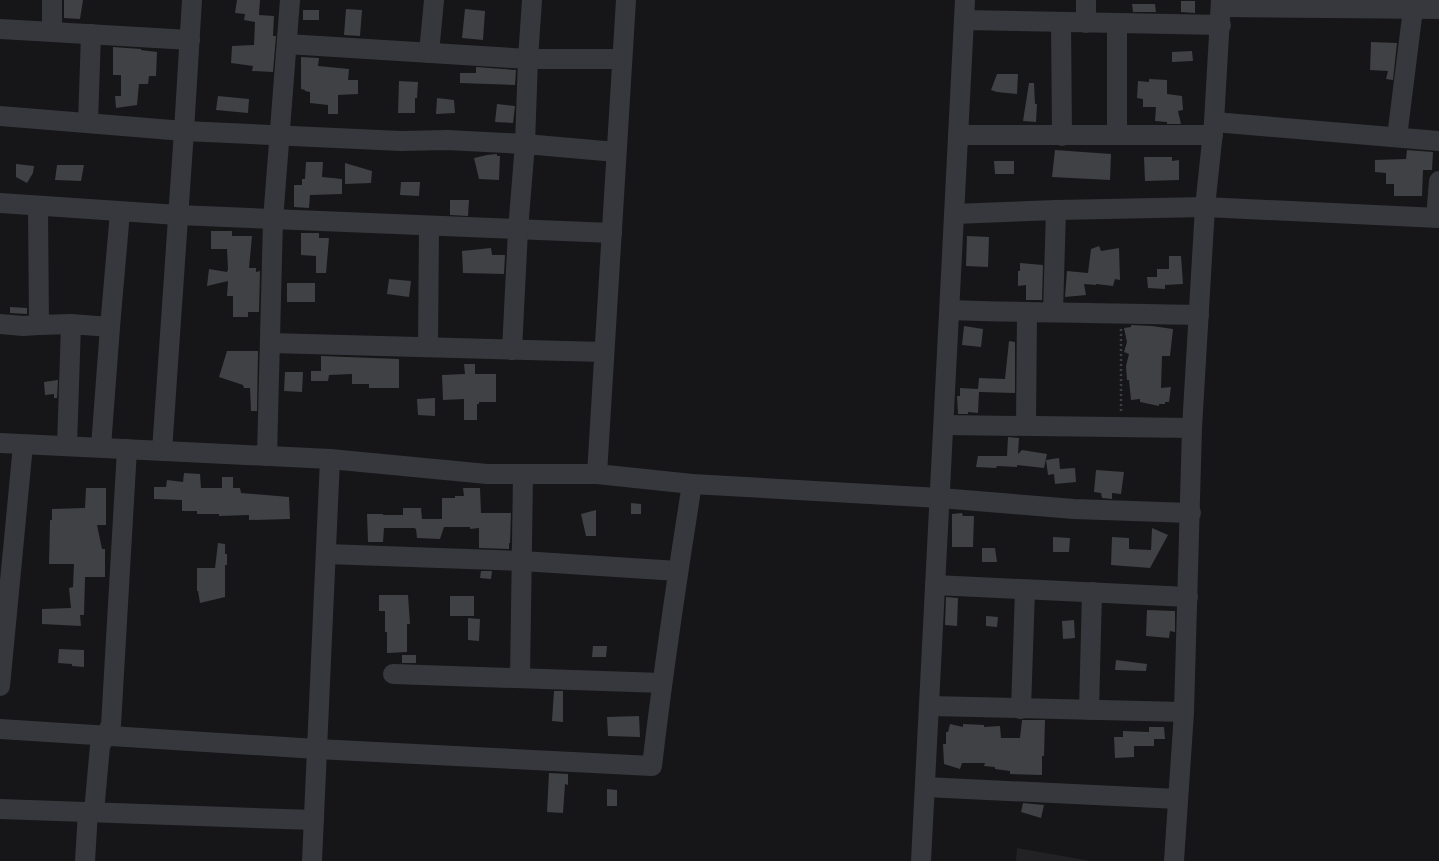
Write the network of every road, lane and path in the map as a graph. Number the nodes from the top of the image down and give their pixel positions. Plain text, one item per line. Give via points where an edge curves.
1 (52, 0) edge
2 (192, 0) edge
3 (290, 0) edge
4 (434, 0) edge
5 (532, 0) edge
6 (626, 0) edge
7 (965, 0) edge
8 (1086, 0) edge
9 (1413, 9) junction
10 (1439, 9) edge
11 (1221, 11) edge
12 (964, 20) junction
13 (1061, 22) junction
14 (1086, 23) junction
15 (1117, 24) junction
16 (0, 29) edge
17 (52, 32) junction
18 (91, 34) junction
19 (190, 40) junction
20 (287, 44) junction
21 (429, 53) junction
22 (528, 59) junction
23 (622, 59) junction
24 (0, 116) edge
25 (88, 123) junction
26 (1214, 128) junction
27 (184, 131) junction
28 (280, 135) junction
29 (958, 135) junction
30 (1117, 135) junction
31 (1062, 136) junction
32 (1397, 137) junction
33 (1439, 141) edge
34 (525, 144) junction
35 (616, 152) junction
36 (1439, 181) edge
37 (0, 203) edge
38 (38, 206) junction
39 (1205, 207) junction
40 (1056, 210) junction
41 (120, 212) junction
42 (954, 214) junction
43 (178, 216) junction
44 (1437, 218) edge
45 (273, 220) junction
46 (429, 226) junction
47 (518, 230) junction
48 (612, 233) junction
49 (950, 310) junction
50 (1027, 312) junction
51 (1053, 312) junction
52 (1121, 313) junction
53 (1199, 315) junction
54 (0, 324) edge
55 (71, 324) junction
56 (39, 325) junction
57 (110, 327) junction
58 (270, 343) junction
59 (428, 347) junction
60 (512, 350) junction
61 (604, 352) junction
62 (944, 425) junction
63 (1026, 425) junction
64 (1121, 427) junction
65 (1192, 428) junction
66 (0, 443) edge
67 (24, 445) junction
68 (67, 446) junction
69 (101, 447) junction
70 (126, 449) junction
71 (162, 451) junction
72 (267, 456) junction
73 (330, 459) junction
74 (597, 474) junction
75 (523, 475) junction
76 (692, 484) junction
77 (940, 498) junction
78 (1191, 513) junction
79 (326, 554) junction
80 (522, 561) junction
81 (678, 571) junction
82 (936, 585) junction
83 (1025, 590) junction
84 (1092, 592) junction
85 (1188, 596) junction
86 (393, 674) dead end
87 (520, 678) junction
88 (662, 683) junction
89 (0, 686) edge
90 (929, 706) junction
91 (1021, 709) junction
92 (1089, 710) junction
93 (1184, 712) junction
94 (0, 729) edge
95 (104, 736) junction
96 (318, 749) junction
97 (925, 787) junction
98 (1178, 799) junction
99 (0, 809) edge
100 (91, 812) junction
101 (314, 820) junction
102 (85, 861) edge
103 (312, 861) edge
104 (922, 861) edge
105 (1174, 861) edge

1 - 17 street
2 - 19 street
3 - 20 street
4 - 21 street
5 - 22 street
6 - 23 street
7 - 12 street
8 - 14 street
9 - 10 street
9 - 11 street
9 - 32 street
11 - 15 street
11 - 26 street
12 - 13 street
12 - 29 street
13 - 14 street
13 - 31 street
14 - 15 street
15 - 30 street
16 - 17 street
17 - 18 street
18 - 19 street
18 - 25 street
19 - 27 street
20 - 21 street
20 - 28 street
21 - 22 street
22 - 23 street
22 - 34 street
23 - 35 street
24 - 25 street
25 - 27 street
26 - 30 street
26 - 32 street
26 - 39 street
27 - 28 street
27 - 43 street
28 - 34 street
28 - 45 street
29 - 31 street
29 - 42 street
30 - 31 street
32 - 33 street
34 - 35 street
34 - 47 street
35 - 48 street
36 - 44 street
37 - 38 street
38 - 41 street
38 - 56 street
39 - 40 street
39 - 44 street
39 - 53 street
40 - 42 street
40 - 51 street
41 - 43 street
41 - 57 street
42 - 49 street
43 - 45 street
43 - 71 street
45 - 46 street
45 - 58 street
46 - 47 street
46 - 59 street
47 - 48 street
47 - 60 street
48 - 61 street
49 - 50 street
49 - 62 street
50 - 51 street
50 - 63 street
51 - 52 street
52 - 53 street
52 - 64 path
53 - 65 street
54 - 56 street
55 - 56 street
55 - 57 street
55 - 68 street
57 - 69 street
58 - 59 street
58 - 72 street
59 - 60 street
60 - 61 street
61 - 74 street
62 - 63 street
62 - 77 street
63 - 64 street
64 - 65 street
65 - 78 street
66 - 67 street
67 - 68 street
67 - 89 street
68 - 69 street
69 - 70 street
70 - 71 street
70 - 95 street via 111,725
71 - 72 street
72 - 73 street
73 - 75 street
73 - 79 street
74 - 75 street
74 - 76 street
75 - 80 street
76 - 77 street
76 - 81 street
77 - 78 street via 1074,509
77 - 82 street
78 - 85 street
79 - 80 street
79 - 96 street
80 - 81 street
80 - 87 street
81 - 88 street
82 - 83 street
82 - 90 street
83 - 84 street
83 - 91 street
84 - 85 street
84 - 92 street
85 - 93 street
86 - 87 street
87 - 88 street
88 - 96 street via 652,766
90 - 91 street
90 - 97 street
91 - 92 street
92 - 93 street
93 - 98 street
94 - 95 street
95 - 96 street
95 - 100 street via 100,746
96 - 101 street
97 - 98 street
97 - 104 street
98 - 105 street
99 - 100 street
100 - 101 street
100 - 102 street
101 - 103 street

